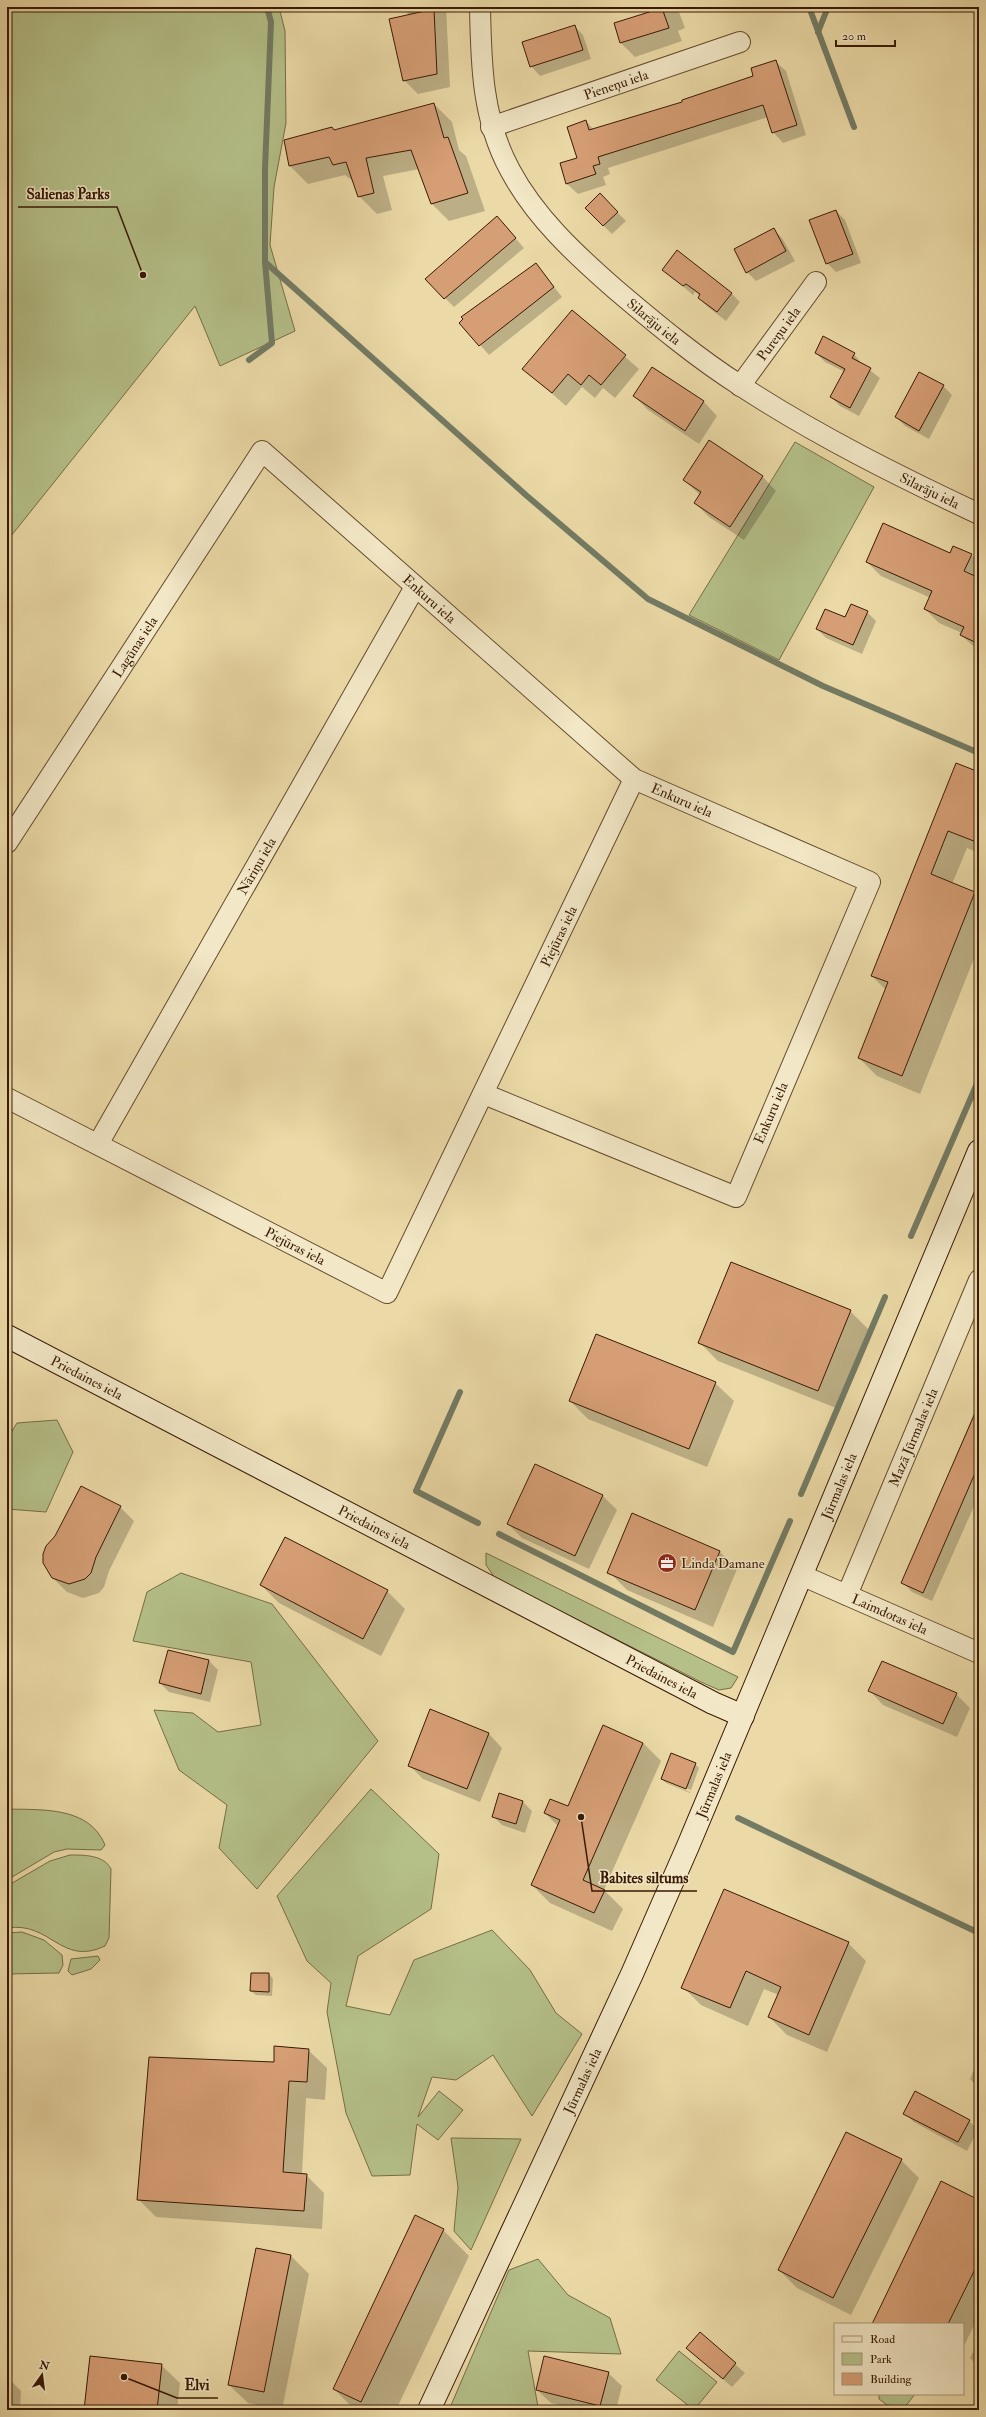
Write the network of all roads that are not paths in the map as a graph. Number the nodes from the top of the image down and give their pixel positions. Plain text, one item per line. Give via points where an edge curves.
1 (480, 7) edge
2 (740, 42) dead end
3 (491, 127) junction
4 (816, 282) dead end
5 (740, 386) junction
6 (262, 451) joint
7 (979, 514) edge
8 (415, 587) junction
9 (634, 779) junction
10 (7, 843) edge
11 (484, 1094) junction
12 (7, 1098) edge
13 (98, 1144) junction
14 (979, 1151) edge
15 (979, 1280) edge
16 (7, 1336) edge
17 (801, 1575) junction
18 (847, 1595) junction
19 (979, 1653) edge
20 (743, 1716) junction
21 (429, 2410) edge

1 - 3 street, Silarāju iela via 484,90
2 - 3 street, Pieneņu iela
3 - 5 street, Silarāju iela via 509,169 534,208 557,235 636,307
4 - 5 street, Pureņu iela
5 - 7 street, Silarāju iela via 869,459
6 - 8 street, Enkuru iela
6 - 10 street, Lagūnas iela
8 - 9 street, Enkuru iela
8 - 13 street, Nāriņu iela
9 - 11 street, Piejūras iela
9 - 11 street, Enkuru iela via 870,882 736,1197
11 - 13 street, Piejūras iela via 387,1293
12 - 13 street, Piejūras iela
14 - 17 main road, Jūrmalas iela
15 - 18 street, Mazā Jūrmalas iela
16 - 20 main road, Priedaines iela via 464,1575
17 - 18 street, Laimdotas iela
17 - 20 main road, Jūrmalas iela
18 - 19 street, Laimdotas iela
20 - 21 main road, Jūrmalas iela via 632,1974

